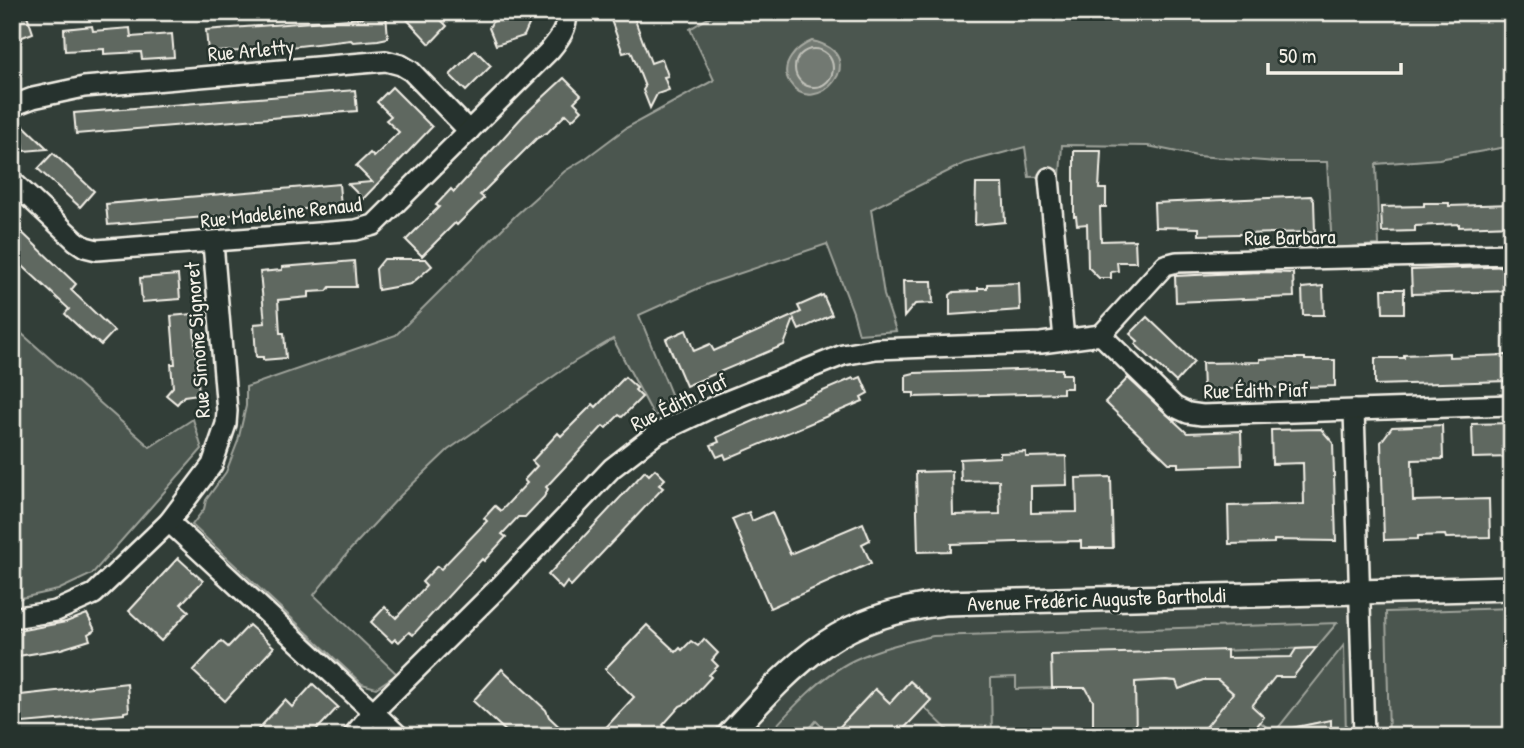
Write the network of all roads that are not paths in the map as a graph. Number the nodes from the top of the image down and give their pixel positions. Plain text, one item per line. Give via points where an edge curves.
1 (568, 12) edge
2 (12, 106) edge
3 (469, 131) junction
4 (1049, 178) dead end
5 (12, 181) edge
6 (213, 243) junction
7 (1512, 254) edge
8 (1101, 335) junction
9 (1064, 339) junction
10 (1512, 405) edge
11 (1354, 410) junction
12 (169, 522) junction
13 (1512, 588) edge
14 (1360, 592) junction
15 (12, 618) edge
16 (373, 712) junction
17 (353, 736) edge
18 (399, 736) edge
19 (728, 736) edge
20 (1364, 736) edge

1 - 3 street, Rue Madeleine Renaud via 562,35 550,50
2 - 3 street, Rue Arletty via 84,87 386,61 411,71
3 - 6 street, Rue Madeleine Renaud via 374,225
4 - 9 street
5 - 6 street, Rue Madeleine Renaud via 85,247 112,250
6 - 12 street, Rue Simone Signoret via 226,424 212,465
7 - 8 street, Rue Barbara via 1177,262 1165,265
8 - 9 street, Rue Édith Piaf
8 - 11 street, Rue Édith Piaf via 1175,407 1188,413
9 - 16 street, Rue Édith Piaf via 876,349 843,355 656,434 612,468
10 - 11 street, Rue Édith Piaf
11 - 14 street
12 - 15 street, Rue Simone Signoret via 94,594 56,611
12 - 16 street
13 - 14 street, Avenue Frédéric Auguste Bartholdi
14 - 19 street, Avenue Frédéric Auguste Bartholdi via 909,607 865,621 800,660
14 - 20 street
16 - 17 street, Rue Édith Piaf
16 - 18 street

